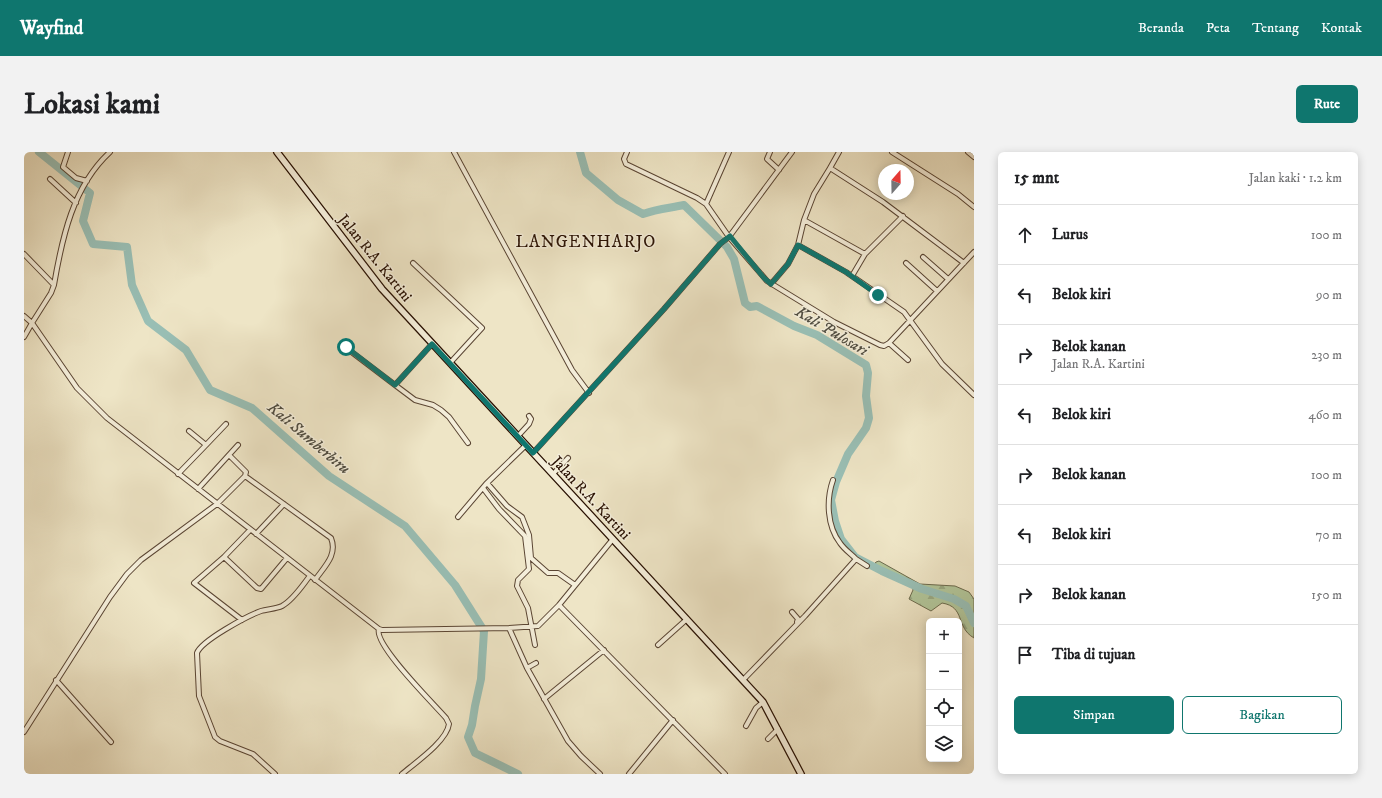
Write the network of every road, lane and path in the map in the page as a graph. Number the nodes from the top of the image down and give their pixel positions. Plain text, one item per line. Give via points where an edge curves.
1 (68, 152) edge
2 (110, 152) edge
3 (277, 152) edge
4 (454, 152) edge
5 (627, 152) edge
6 (729, 152) edge
7 (770, 152) edge
8 (792, 152) edge
9 (839, 152) edge
10 (892, 152) edge
11 (968, 152) edge
12 (974, 157) edge
13 (830, 168) junction
14 (779, 170) junction
15 (50, 179) dead end
16 (86, 183) junction
17 (76, 203) junction
18 (706, 204) junction
19 (974, 207) edge
20 (903, 216) junction
21 (804, 220) junction
22 (730, 236) junction
23 (798, 245) junction
24 (974, 252) edge
25 (24, 254) edge
26 (865, 254) junction
27 (923, 257) dead end
28 (413, 263) dead end
29 (906, 263) dead end
30 (964, 263) junction
31 (852, 276) junction
32 (948, 279) junction
33 (771, 284) junction
34 (54, 285) junction
35 (937, 291) junction
36 (24, 316) edge
37 (910, 319) junction
38 (32, 323) junction
39 (24, 337) edge
40 (889, 343) junction
41 (432, 344) junction
42 (346, 347) dead end
43 (908, 360) dead end
44 (450, 363) junction
45 (395, 385) junction
46 (589, 393) junction
47 (974, 395) edge
48 (529, 416) dead end
49 (226, 424) dead end
50 (189, 431) dead end
51 (518, 436) junction
52 (468, 443) dead end
53 (206, 445) junction
54 (238, 445) dead end
55 (526, 445) junction
56 (533, 453) junction
57 (229, 455) junction
58 (568, 458) dead end
59 (178, 474) junction
60 (553, 474) junction
61 (245, 476) junction
62 (833, 480) dead end
63 (485, 485) junction
64 (198, 489) junction
65 (218, 504) junction
66 (284, 504) junction
67 (458, 517) dead end
68 (250, 530) junction
69 (256, 534) junction
70 (527, 536) junction
71 (613, 539) junction
72 (224, 557) junction
73 (287, 558) junction
74 (856, 559) junction
75 (867, 566) dead end
76 (310, 576) junction
77 (314, 580) junction
78 (575, 585) junction
79 (560, 605) junction
80 (792, 612) dead end
81 (687, 619) junction
82 (242, 620) junction
83 (533, 626) junction
84 (509, 628) junction
85 (379, 629) junction
86 (658, 644) dead end
87 (535, 645) dead end
88 (604, 650) junction
89 (536, 663) dead end
90 (528, 667) junction
91 (743, 679) junction
92 (56, 680) junction
93 (544, 699) junction
94 (763, 702) junction
95 (673, 720) junction
96 (746, 726) dead end
97 (778, 729) junction
98 (24, 732) edge
99 (768, 739) dead end
100 (111, 742) dead end
101 (275, 774) edge
102 (402, 774) edge
103 (600, 774) edge
104 (629, 774) edge
105 (725, 774) edge
106 (801, 774) edge

1 - 16 street via 63,167
2 - 16 street
3 - 41 main road, Jalan R.A. Kartini via 382,289
4 - 46 street via 572,370
5 - 18 street via 624,159 626,164
6 - 18 street
7 - 14 street via 767,159
8 - 14 street
9 - 13 street
10 - 19 street
11 - 12 street
13 - 20 street
13 - 21 street via 814,194
14 - 22 street
15 - 17 street
16 - 17 street
17 - 34 street via 62,243
18 - 22 street
20 - 26 street
20 - 30 street
21 - 23 street
21 - 26 street
22 - 33 street
22 - 46 street via 720,244
23 - 31 street
23 - 33 street via 788,264
24 - 30 street
25 - 34 street
26 - 31 street
27 - 32 street
28 - 44 street via 482,328
29 - 35 street
30 - 32 street
31 - 37 street via 904,312
32 - 35 street
33 - 40 street via 875,343 884,346
34 - 38 street
35 - 37 street
36 - 38 street
37 - 40 street
37 - 47 street via 942,364
38 - 39 street
38 - 59 street via 88,400
40 - 43 street
41 - 44 main road, Jalan R.A. Kartini
41 - 45 street
42 - 45 street
44 - 51 main road, Jalan R.A. Kartini
45 - 52 street via 415,400 441,410
46 - 56 street
48 - 51 street via 529,424
49 - 53 street
50 - 53 street
51 - 55 main road, Jalan R.A. Kartini
53 - 59 street
54 - 57 street
55 - 56 main road, Jalan R.A. Kartini
55 - 63 street
56 - 60 main road, Jalan R.A. Kartini
57 - 61 street via 244,469
57 - 64 street
58 - 60 street
59 - 64 street
60 - 71 main road, Jalan R.A. Kartini
61 - 65 street
61 - 66 street
62 - 74 street via 828,495 832,527 841,544
63 - 67 street
63 - 70 street via 501,512
63 - 70 street via 507,506 520,514
64 - 65 street
65 - 68 street
65 - 92 street via 136,564 110,597
66 - 69 street
66 - 77 street via 324,532 332,541 333,555
68 - 69 street
68 - 72 street
69 - 73 street
70 - 78 street via 531,558 548,573 558,573
70 - 83 street via 529,569 518,580 517,586 528,608
71 - 78 street
71 - 81 main road, Jalan R.A. Kartini
72 - 73 street via 261,589
72 - 82 street via 194,582
73 - 76 street
74 - 75 street
74 - 91 street
76 - 77 street
76 - 82 street via 282,606 261,611
77 - 85 street
78 - 79 street
79 - 83 street via 541,624
79 - 88 street
80 - 91 street via 798,621
81 - 86 street
81 - 91 main road, Jalan R.A. Kartini
82 - 101 street via 200,648 197,657 199,696 215,737 253,754
83 - 84 street
83 - 87 street
84 - 85 street
84 - 90 street
85 - 102 street via 378,635 390,654 449,724 444,736
88 - 93 street
88 - 95 street
89 - 90 street
90 - 93 street
91 - 94 main road, Jalan R.A. Kartini
92 - 98 street
92 - 100 street
93 - 103 street via 571,745
94 - 96 street via 756,708
94 - 97 main road, Jalan R.A. Kartini
95 - 104 street
95 - 105 street
97 - 99 street
97 - 106 main road, Jalan R.A. Kartini

